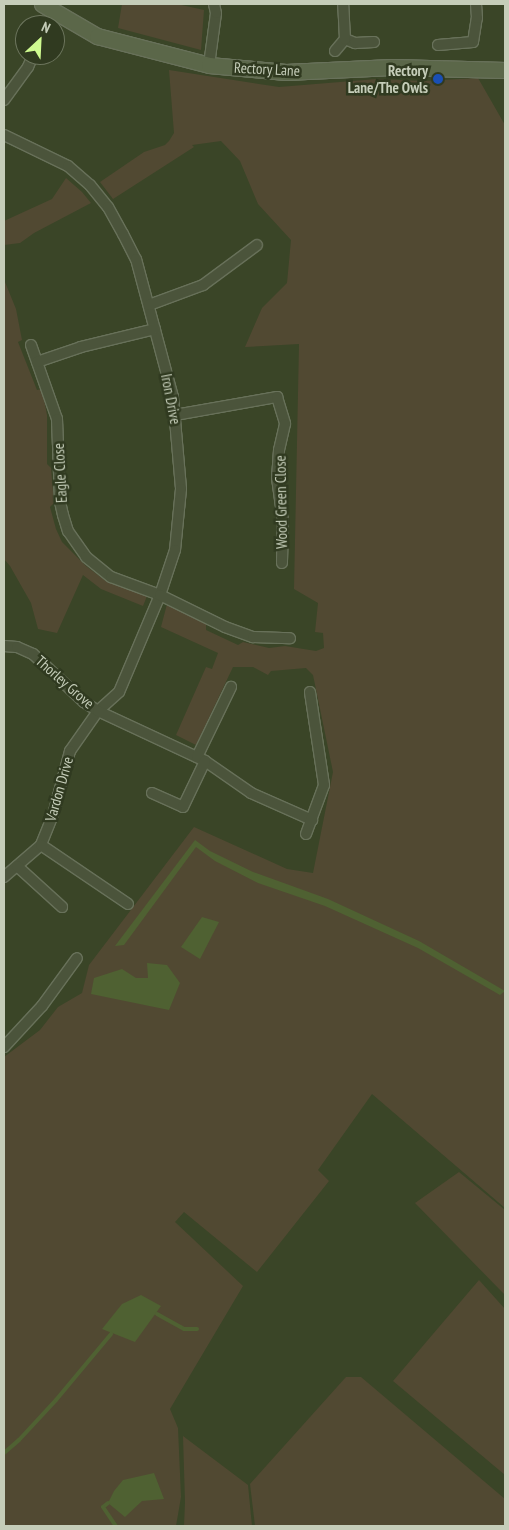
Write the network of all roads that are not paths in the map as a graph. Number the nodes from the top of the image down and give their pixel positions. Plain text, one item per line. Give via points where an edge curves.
1 (42, 4) edge
2 (214, 4) edge
3 (343, 4) edge
4 (476, 4) edge
5 (345, 39) junction
6 (374, 42) dead end
7 (438, 45) dead end
8 (335, 51) dead end
9 (29, 65) edge
10 (209, 65) junction
11 (505, 70) edge
12 (4, 100) edge
13 (4, 135) edge
14 (257, 245) dead end
15 (149, 305) junction
16 (155, 330) junction
17 (31, 345) dead end
18 (37, 362) junction
19 (175, 415) junction
20 (282, 563) dead end
21 (160, 594) junction
22 (290, 638) dead end
23 (4, 646) edge
24 (231, 687) dead end
25 (310, 692) dead end
26 (98, 711) junction
27 (201, 759) junction
28 (152, 793) dead end
29 (312, 820) junction
30 (306, 834) dead end
31 (41, 845) junction
32 (17, 866) junction
33 (4, 877) edge
34 (128, 904) dead end
35 (62, 907) dead end
36 (77, 958) dead end
37 (4, 1047) edge

1 - 10 main road, Rectory Lane via 97,36
2 - 10 street via 216,13
3 - 5 street
4 - 7 street via 473,42
5 - 6 street via 355,43
5 - 8 street
9 - 12 street
10 - 11 main road, Rectory Lane via 286,72 392,67
13 - 15 street, Iron Drive via 55,158 90,185 124,234 136,259
14 - 15 street via 203,285
15 - 16 street, Iron Drive
16 - 18 street via 81,347
16 - 19 street, Iron Drive
17 - 18 street, Eagle Close
18 - 21 street, Eagle Close via 57,419 60,502 68,531 86,557 111,577
19 - 20 street, Wood Green Close via 277,397 285,424 277,478 283,521
19 - 21 street, Iron Drive via 181,489 175,550
21 - 22 street, Eagle Close via 225,628 253,637
21 - 26 street, Iron Drive via 118,692
23 - 26 street, Thorley Grove via 33,654
24 - 27 street
25 - 29 street via 324,785
26 - 27 street, Thorley Grove
26 - 31 street, Vardon Drive via 70,751 53,815
27 - 28 street via 183,807
27 - 29 street, Thorley Grove via 251,792
29 - 30 street
31 - 32 street, Vardon Drive
31 - 34 street
32 - 33 street, Vardon Drive
32 - 35 street
36 - 37 street via 42,1006

